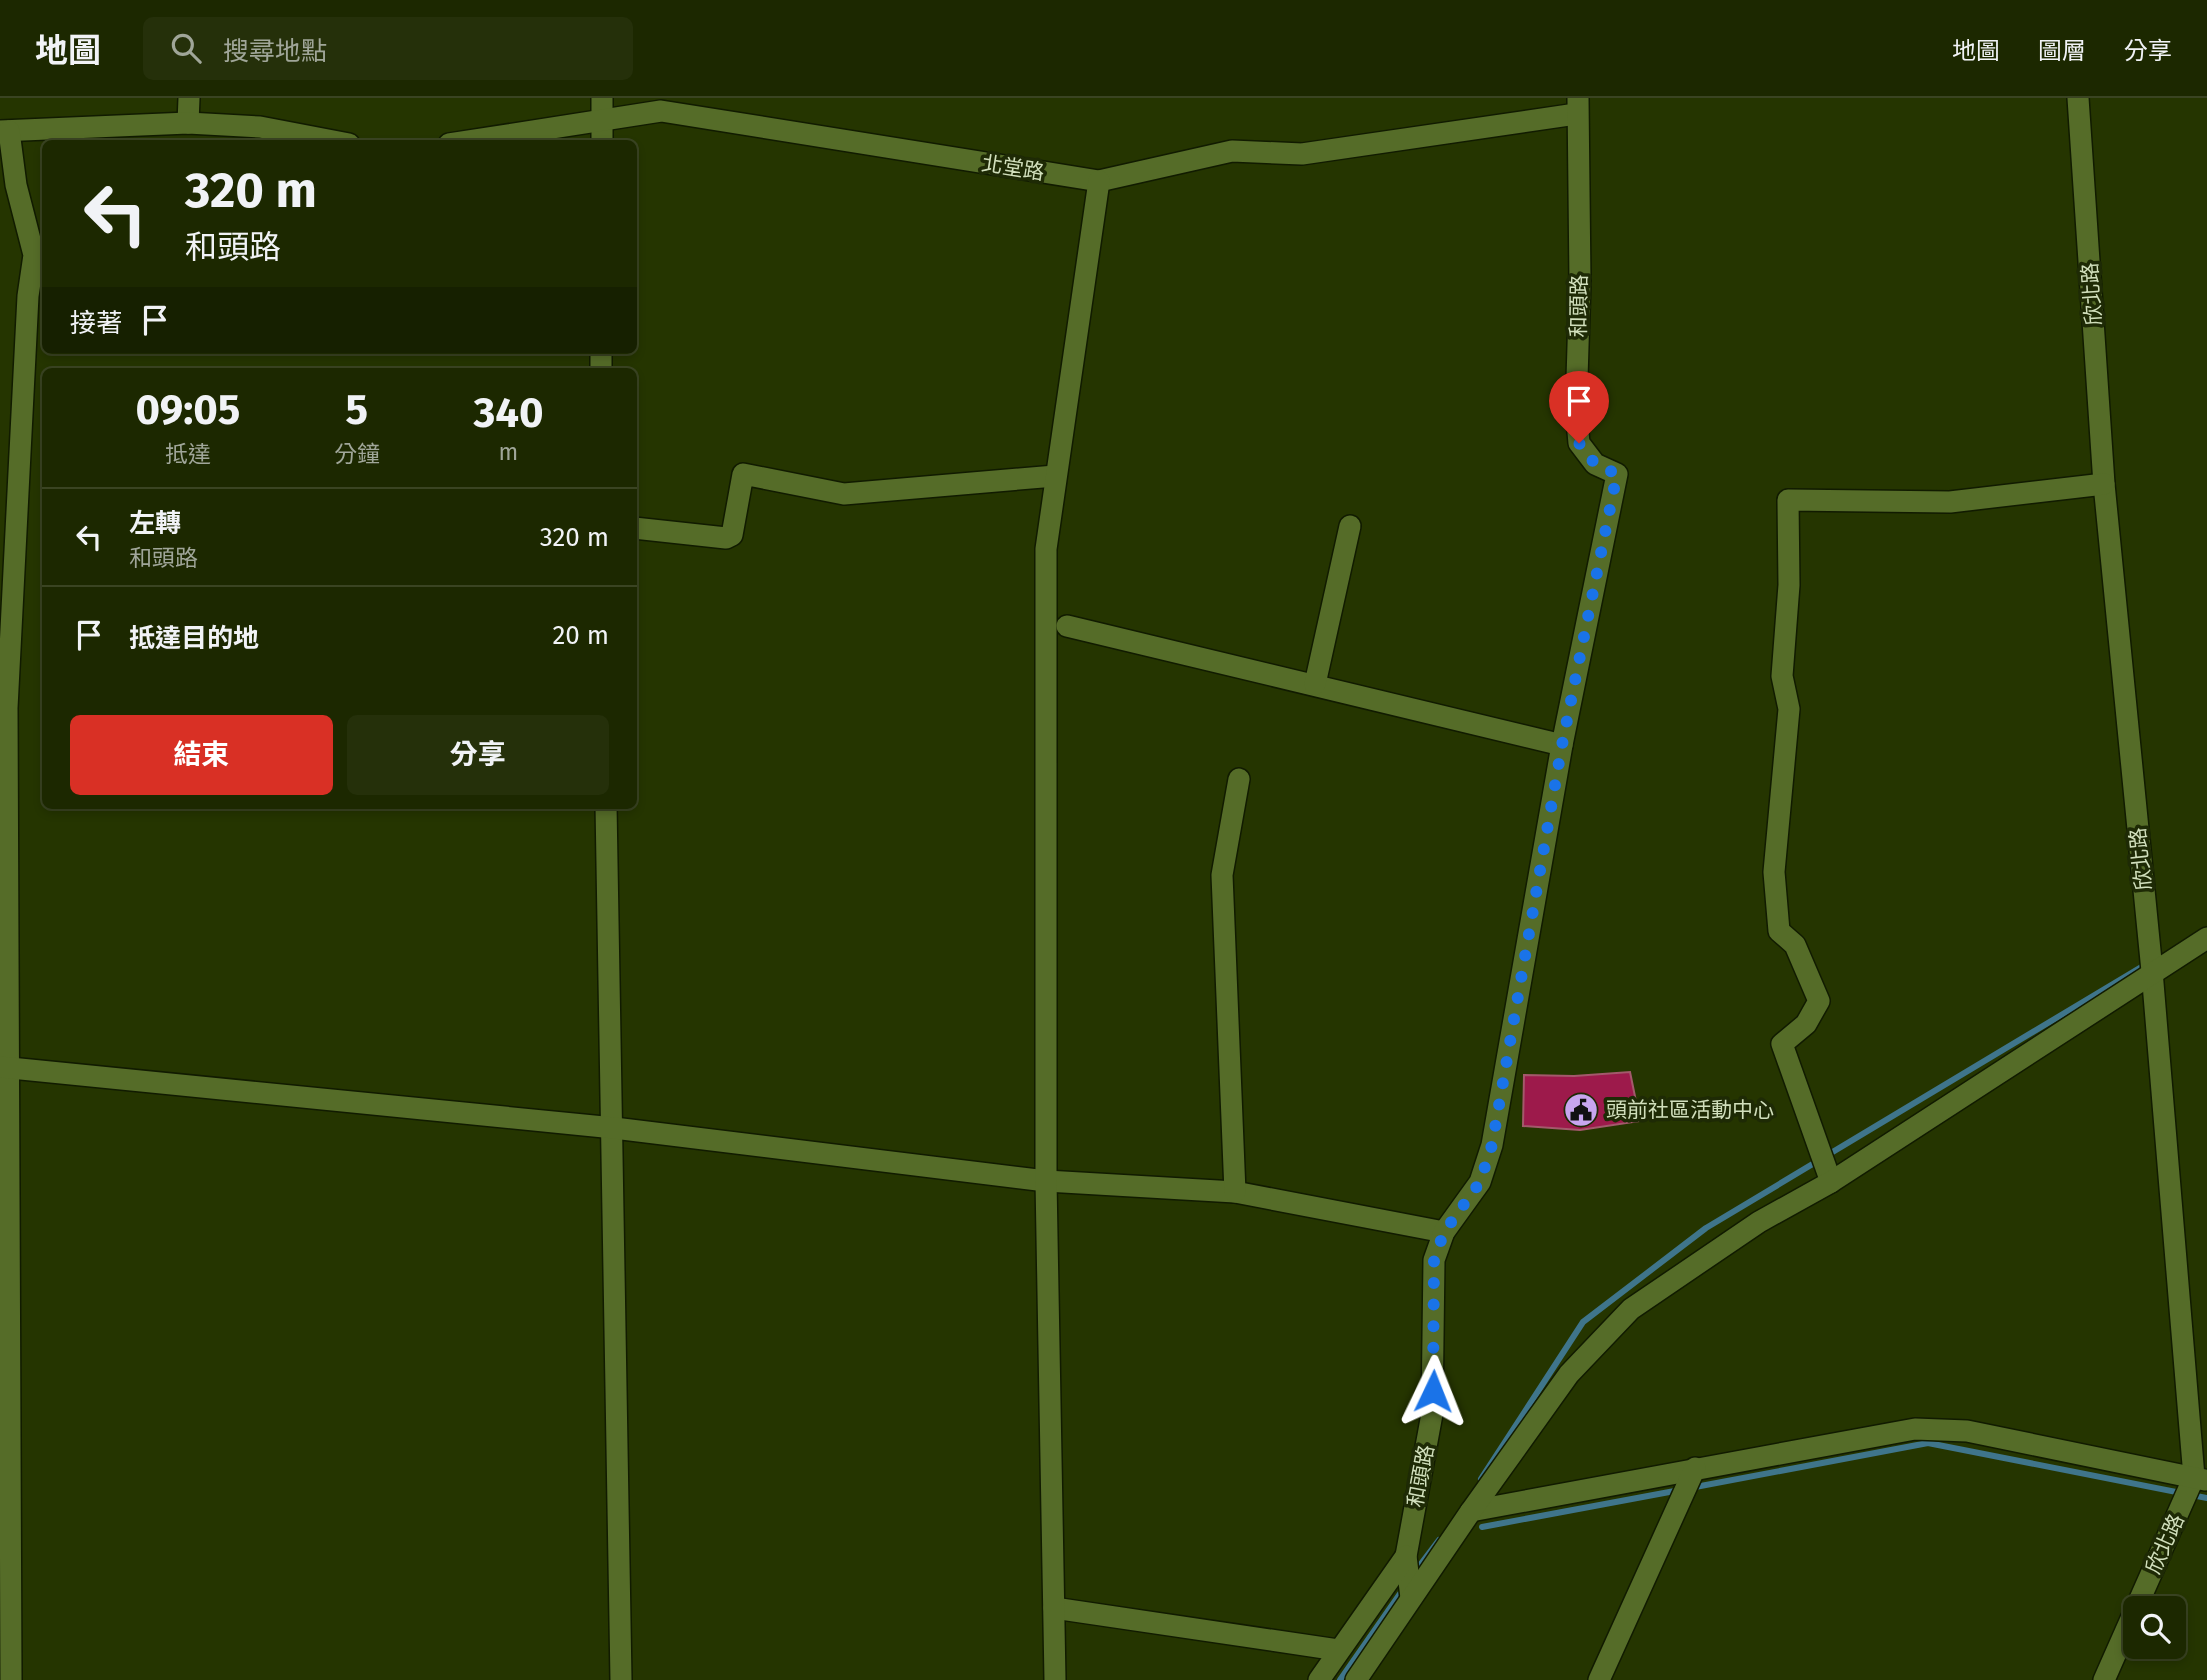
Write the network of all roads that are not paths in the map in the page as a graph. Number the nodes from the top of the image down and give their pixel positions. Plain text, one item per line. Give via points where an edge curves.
1 (189, 98) edge
2 (602, 98) edge
3 (2078, 98) edge
4 (1577, 106) edge
5 (602, 122) junction
6 (188, 123) junction
7 (4, 131) edge
8 (328, 140) edge
9 (477, 140) edge
10 (602, 140) edge
11 (1099, 181) junction
12 (1055, 476) junction
13 (2104, 484) junction
14 (1350, 526) dead end
15 (637, 528) edge
16 (1067, 626) dead end
17 (1315, 684) junction
18 (1562, 745) junction
19 (1239, 779) dead end
20 (607, 809) edge
21 (2207, 938) edge
22 (2152, 971) junction
23 (3, 1067) edge
24 (614, 1128) junction
25 (1046, 1181) junction
26 (1831, 1182) junction
27 (1235, 1192) junction
28 (1444, 1232) junction
29 (1696, 1468) junction
30 (2201, 1478) edge
31 (1471, 1511) junction
32 (1406, 1556) junction
33 (2142, 1596) edge
34 (1411, 1598) junction
35 (1054, 1608) junction
36 (2123, 1636) edge
37 (1338, 1650) junction
38 (11, 1680) edge
39 (621, 1680) edge
40 (1055, 1680) edge
41 (1319, 1680) edge
42 (1356, 1680) edge
43 (1599, 1680) edge
44 (2104, 1680) edge

1 - 6 street
2 - 5 street
3 - 13 street, 欣北路
4 - 11 street, 北堂路 via 1302,154 1232,151
4 - 18 street, 和頭路 via 1579,443 1595,464 1617,474
5 - 9 street, 北堂路
5 - 10 street
5 - 11 street, 北堂路 via 661,111
6 - 7 street
6 - 8 street via 260,127
7 - 23 street via 34,255 28,296 7,708
11 - 12 street
12 - 15 street via 844,494 743,474 732,535
12 - 25 street via 1046,550
13 - 22 street, 欣北路
13 - 26 street via 1950,502 1788,500 1789,585 1782,676 1789,709 1774,872 1779,931 1795,945 1819,1001 1806,1024 1782,1044
14 - 17 street
16 - 17 street
17 - 18 street
18 - 28 street, 和頭路 via 1492,1145 1480,1182
19 - 27 street via 1222,875
20 - 24 street
21 - 22 street
22 - 26 street
22 - 30 street, 欣北路
23 - 24 street
23 - 38 street
24 - 25 street
24 - 39 street
25 - 27 street
25 - 35 street
26 - 31 street via 1759,1223 1630,1309 1569,1374
27 - 28 street
28 - 32 street, 和頭路 via 1434,1260 1432,1414
29 - 30 street via 1915,1429 1967,1431
29 - 31 street
29 - 43 street
30 - 33 street, 欣北路
31 - 34 street
32 - 34 street, 和頭路
32 - 37 street, 和頭路
34 - 42 street
35 - 37 street
35 - 40 street
36 - 44 street, 欣北路
37 - 41 street, 和頭路

